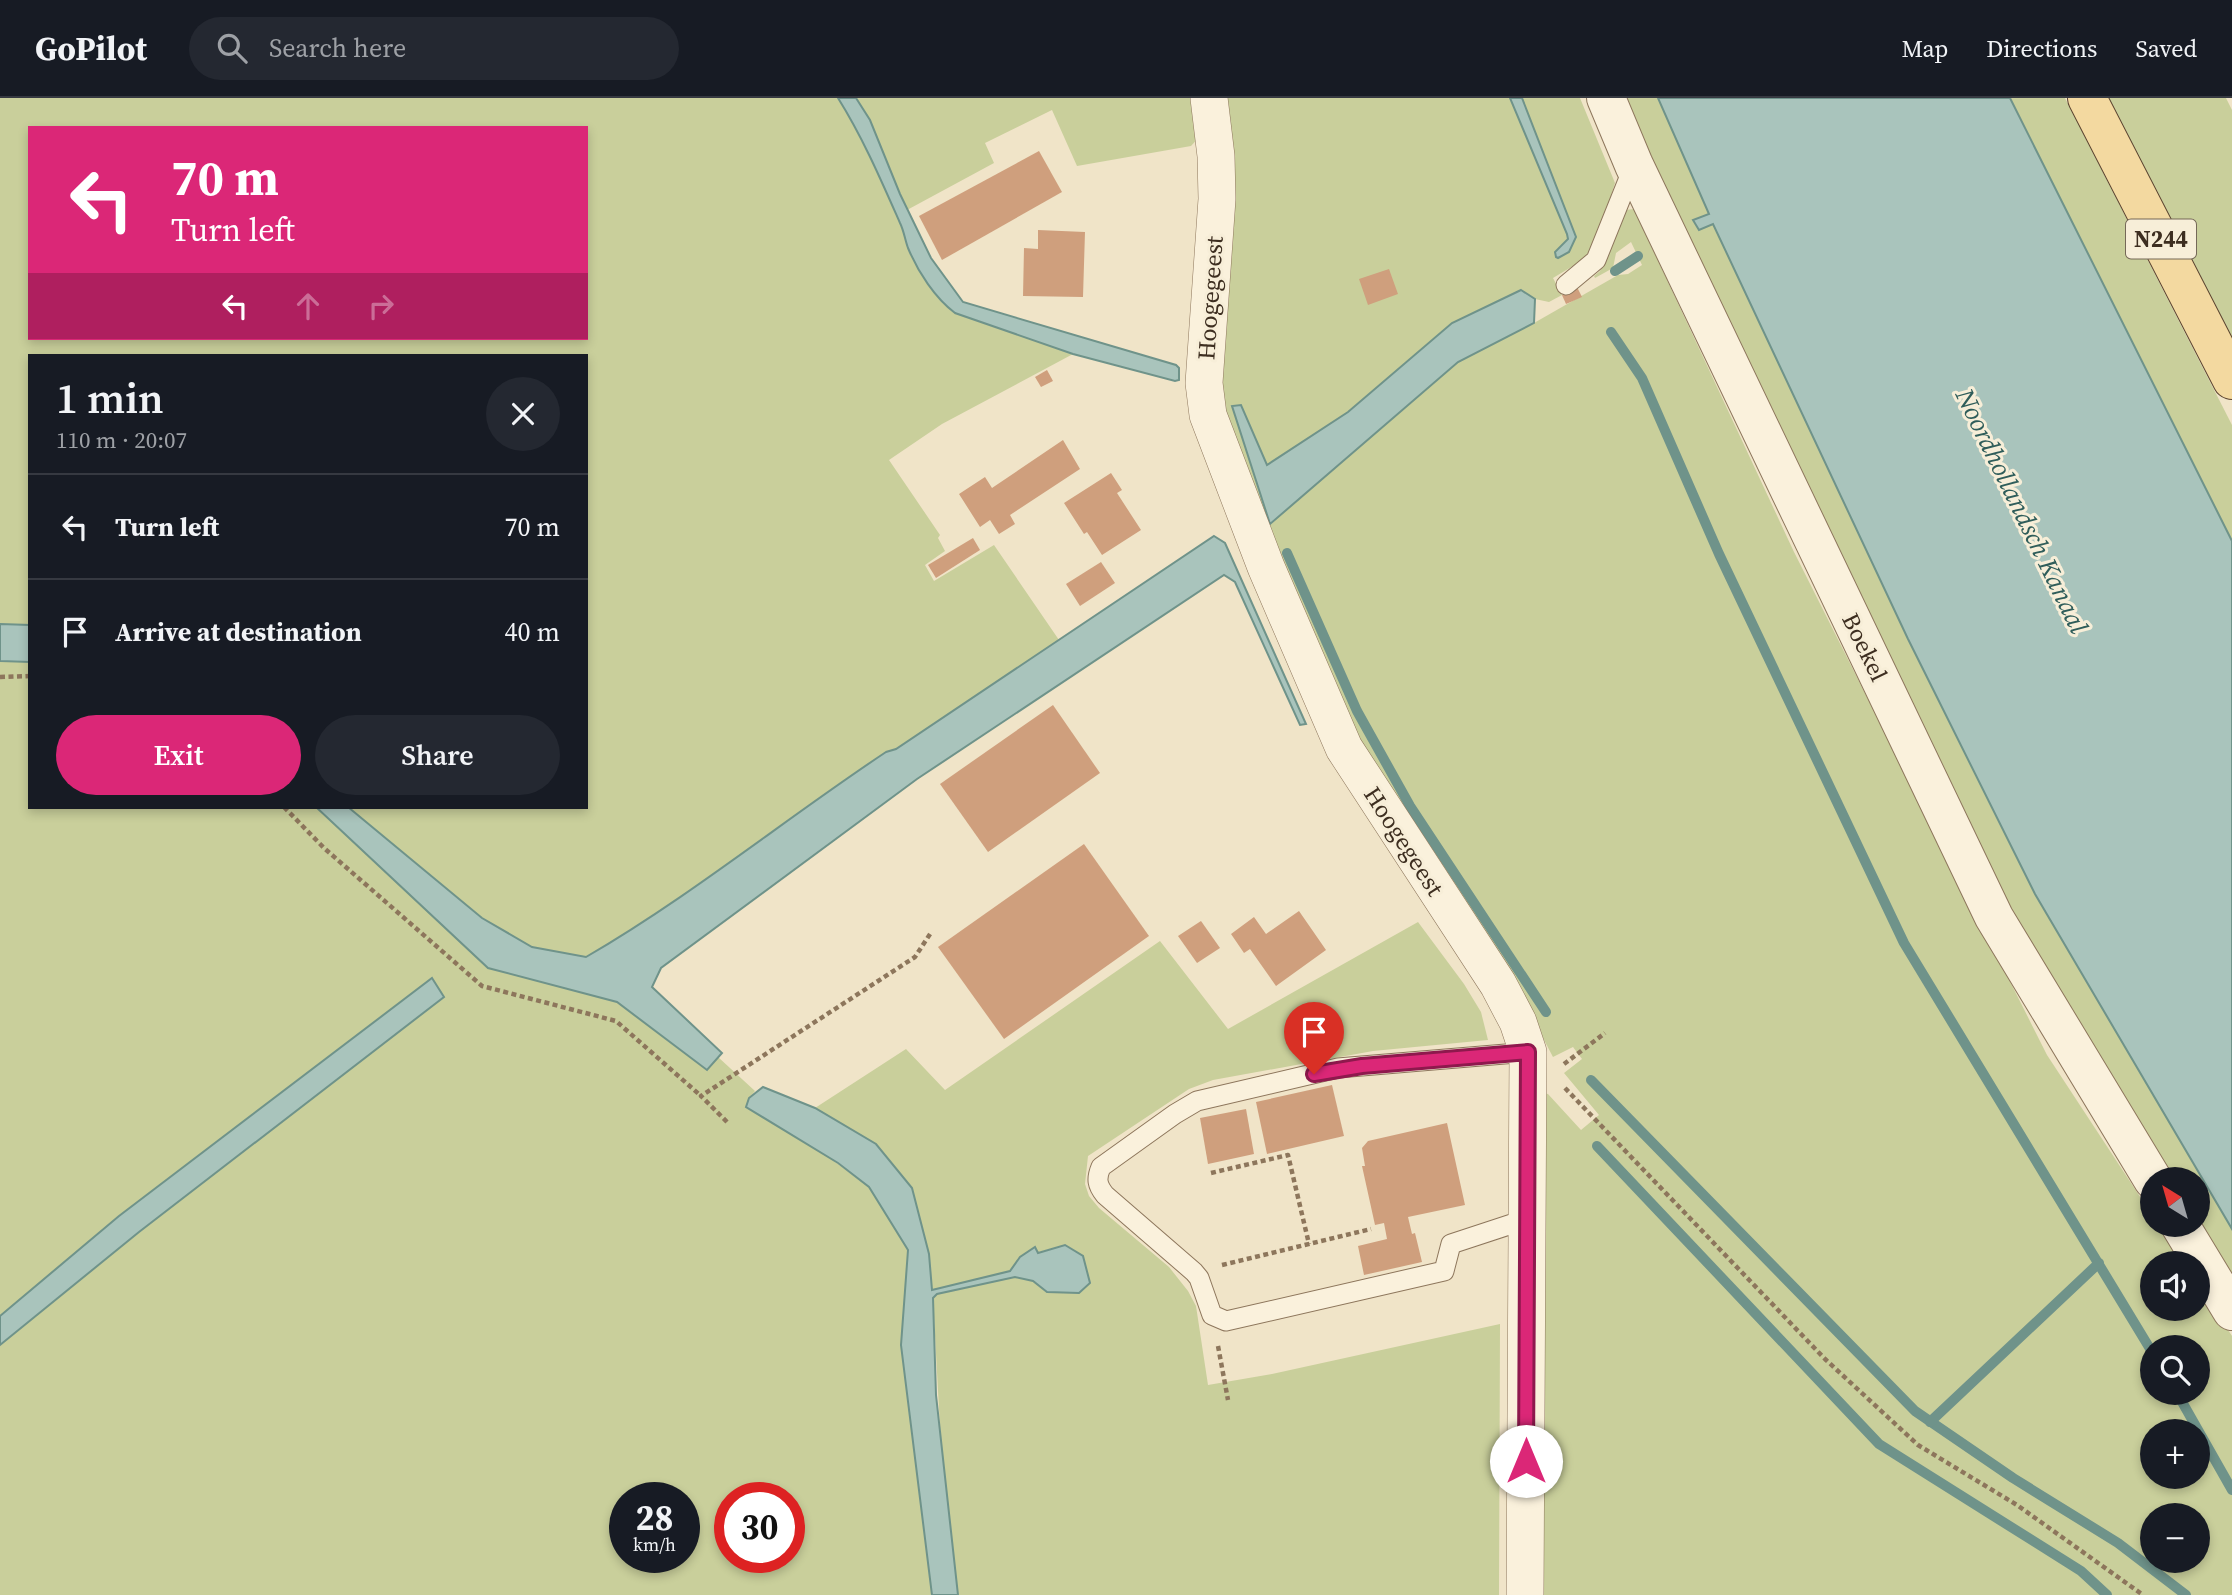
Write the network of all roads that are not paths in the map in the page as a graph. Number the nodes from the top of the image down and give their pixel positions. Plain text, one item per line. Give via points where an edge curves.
1 (1209, 98) edge
2 (1606, 98) edge
3 (2087, 98) edge
4 (1634, 165) junction
5 (1566, 285) dead end
6 (2232, 380) edge
7 (1528, 1052) junction
8 (2145, 1167) edge
9 (1527, 1219) junction
10 (2187, 1237) edge
11 (2232, 1311) edge
12 (1525, 1595) edge

1 - 7 street, Hoogegeest via 1217,199 1204,383 1208,415 1266,567 1344,748 1498,984
2 - 4 street, Boekel
3 - 6 main road, N244
4 - 5 lane via 1596,260
4 - 8 street, Boekel via 1994,917
7 - 9 street, Hoogegeest
7 - 9 lane via 1338,1068 1197,1101 1101,1167 1097,1176 1098,1186 1194,1272 1212,1315 1226,1321 1444,1271 1451,1244
9 - 12 street, Hoogegeest
10 - 11 street

